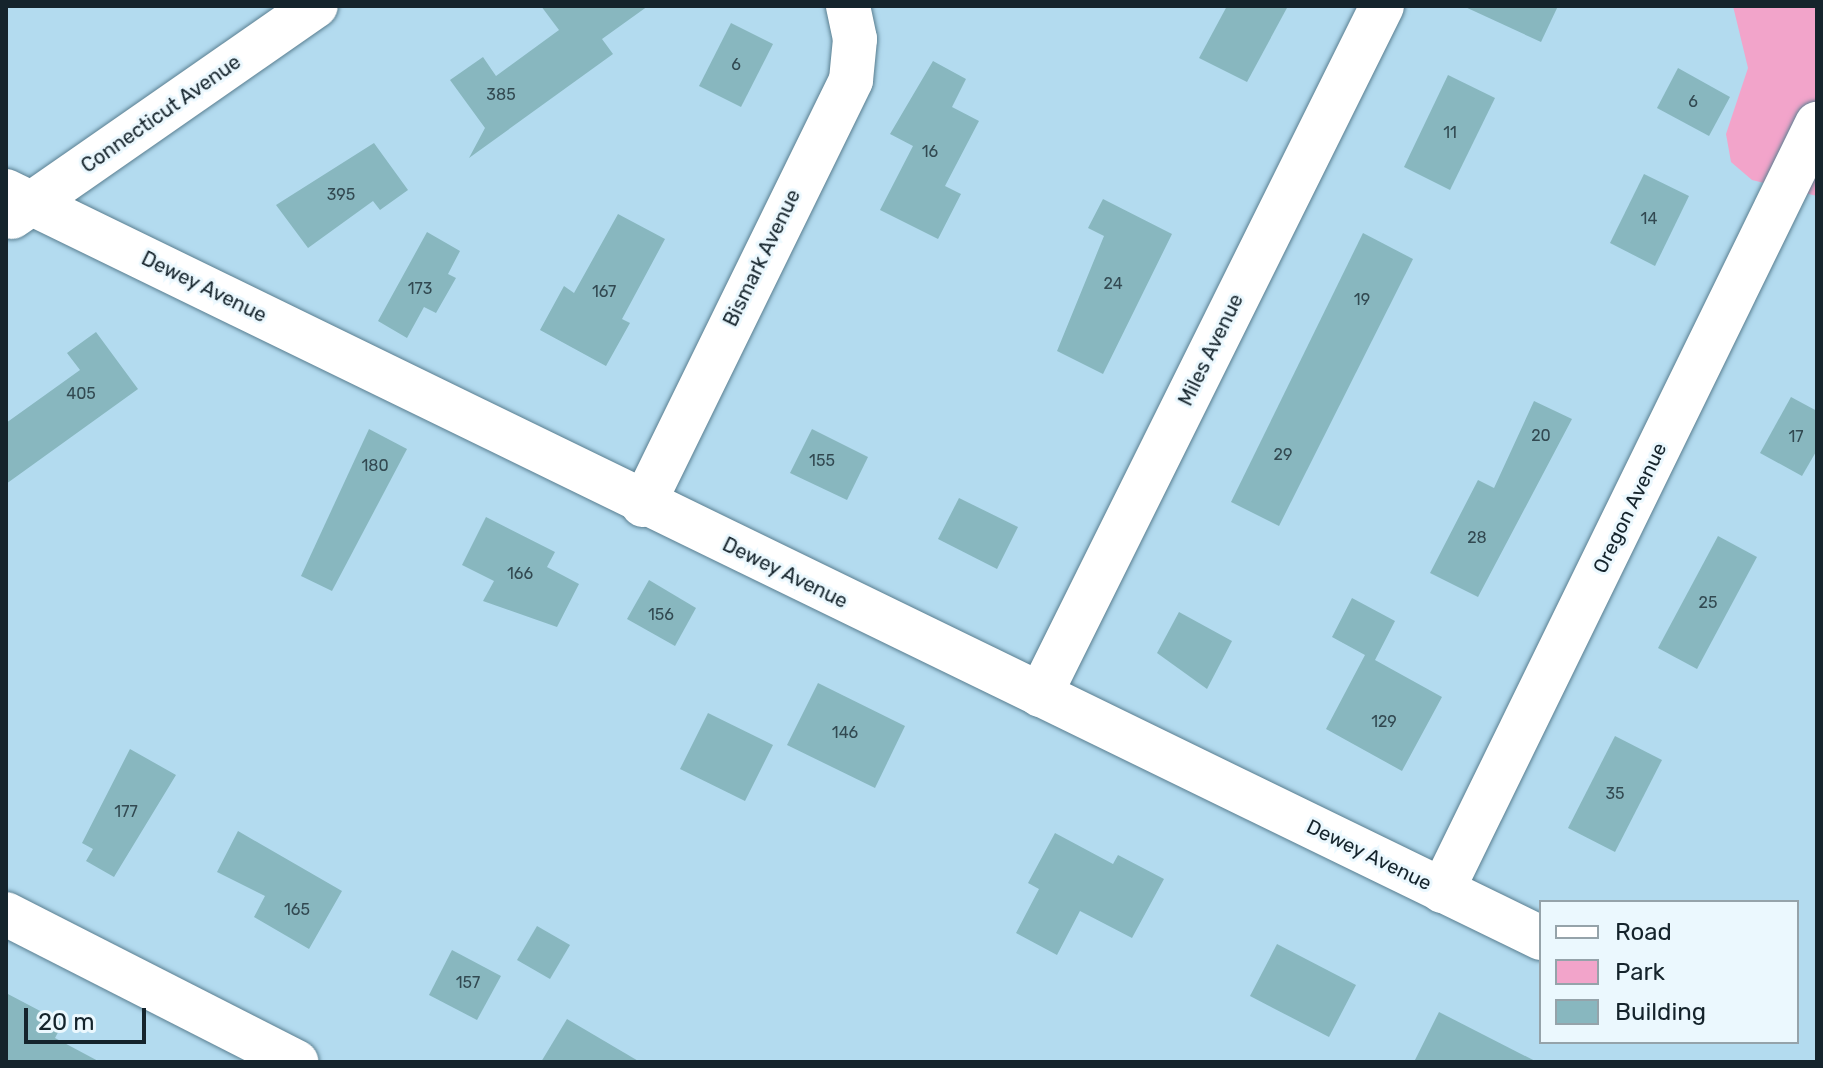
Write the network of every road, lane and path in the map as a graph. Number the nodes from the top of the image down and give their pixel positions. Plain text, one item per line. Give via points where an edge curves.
1 (316, 6) edge
2 (848, 6) edge
3 (1382, 6) edge
4 (1817, 124) edge
5 (15, 205) edge
6 (643, 505) junction
7 (1040, 695) junction
8 (1442, 891) junction
9 (6, 914) edge
10 (1539, 937) edge
11 (296, 1062) edge

1 - 5 street, Connecticut Avenue
2 - 6 street, Bismark Avenue via 855,39 851,80
3 - 7 street, Miles Avenue
4 - 8 street, Oregon Avenue
5 - 6 street, Dewey Avenue
6 - 7 street, Dewey Avenue
7 - 8 street, Dewey Avenue
8 - 10 street, Dewey Avenue
9 - 11 street

